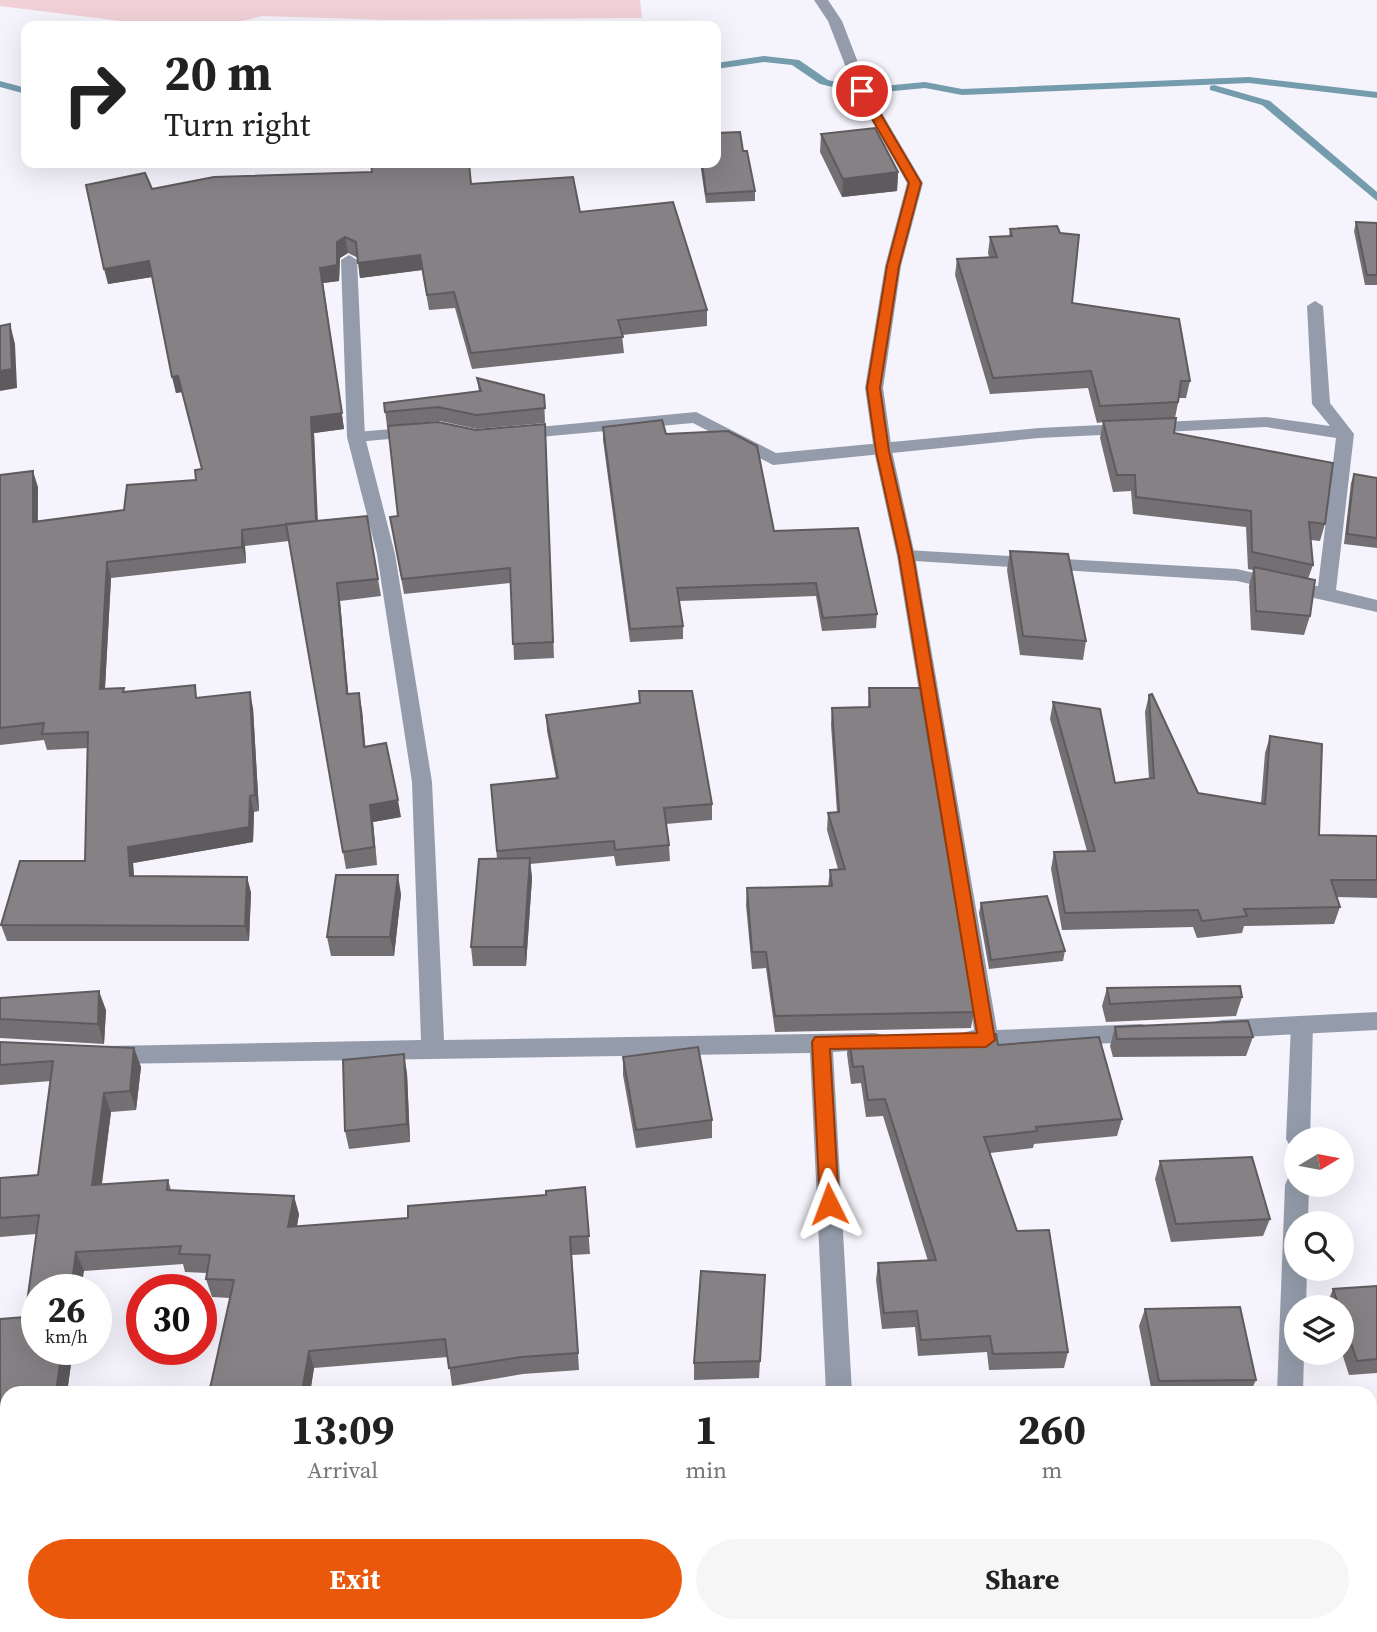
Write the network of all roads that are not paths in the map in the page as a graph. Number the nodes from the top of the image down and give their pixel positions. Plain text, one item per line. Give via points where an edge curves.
1 (821, 0) edge
2 (349, 260) edge
3 (1315, 306) dead end
4 (440, 429) edge
5 (1345, 434) junction
6 (504, 435) edge
7 (356, 437) junction
8 (883, 451) junction
9 (906, 556) junction
10 (1326, 594) junction
11 (1377, 606) edge
12 (1377, 1021) edge
13 (1302, 1025) junction
14 (1206, 1030) edge
15 (1165, 1032) edge
16 (986, 1040) junction
17 (904, 1041) edge
18 (945, 1041) edge
19 (821, 1042) junction
20 (433, 1051) junction
21 (93, 1055) edge
22 (1298, 1127) edge
23 (1297, 1197) edge
24 (839, 1386) edge
25 (1290, 1386) edge

1 - 8 street via 835,20 862,91 915,183 893,266 874,388
2 - 7 street
3 - 5 street via 1321,404
4 - 7 street
5 - 8 street via 1266,422 1039,433
5 - 10 street
6 - 8 street via 696,417 773,459
7 - 20 street via 386,554 422,782
8 - 9 street
9 - 10 street via 1237,575
9 - 16 street
10 - 11 street
12 - 13 street
13 - 14 street
13 - 22 street
15 - 16 street
16 - 18 street
17 - 19 street
19 - 20 street
19 - 24 street
20 - 21 street
23 - 25 street

